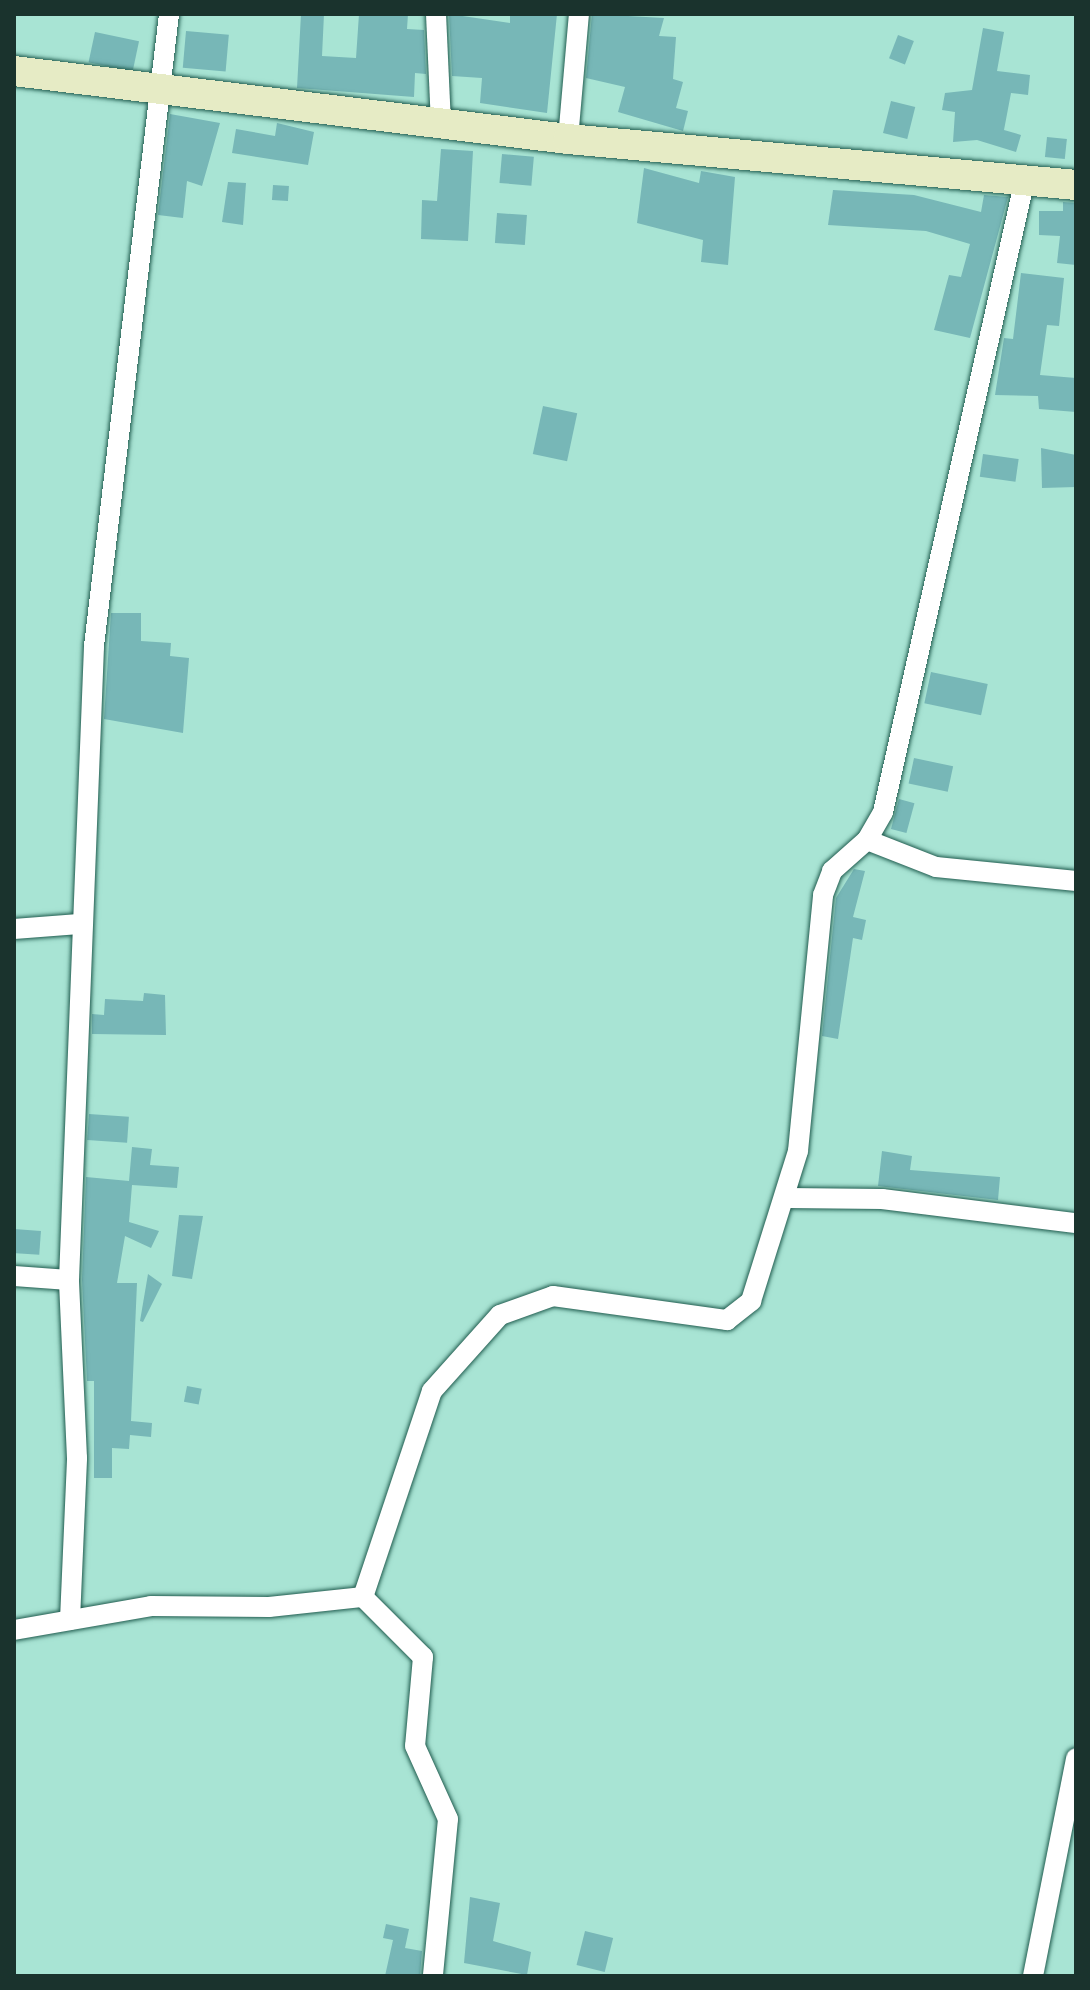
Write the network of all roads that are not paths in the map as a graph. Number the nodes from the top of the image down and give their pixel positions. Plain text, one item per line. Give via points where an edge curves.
1 (169, 14) edge
2 (436, 14) edge
3 (579, 14) edge
4 (14, 71) edge
5 (160, 90) junction
6 (441, 124) junction
7 (568, 139) junction
8 (1025, 179) junction
9 (1076, 185) edge
10 (867, 840) junction
11 (1076, 881) edge
12 (79, 924) junction
13 (14, 929) edge
14 (787, 1198) junction
15 (1076, 1223) edge
16 (14, 1276) edge
17 (69, 1280) junction
18 (363, 1597) junction
19 (70, 1620) junction
20 (14, 1630) edge
21 (1076, 1758) edge
22 (433, 1976) edge
23 (1033, 1976) edge

1 - 5 street
2 - 6 street
3 - 7 street
4 - 5 street
5 - 6 street
5 - 12 street via 94,646
6 - 7 street
7 - 8 street
8 - 9 street
8 - 10 street via 926,649 883,812
10 - 11 street via 936,867
10 - 14 street via 842,859 823,895 798,1151
12 - 13 street
12 - 17 street
14 - 15 street via 917,1202
14 - 18 street via 751,1301 739,1316 700,1320 544,1297 521,1302 480,1333 432,1391
16 - 17 street
17 - 19 street via 77,1458
18 - 19 street via 269,1607 151,1606
18 - 22 street via 423,1657 415,1746 448,1819
19 - 20 street
21 - 23 street

